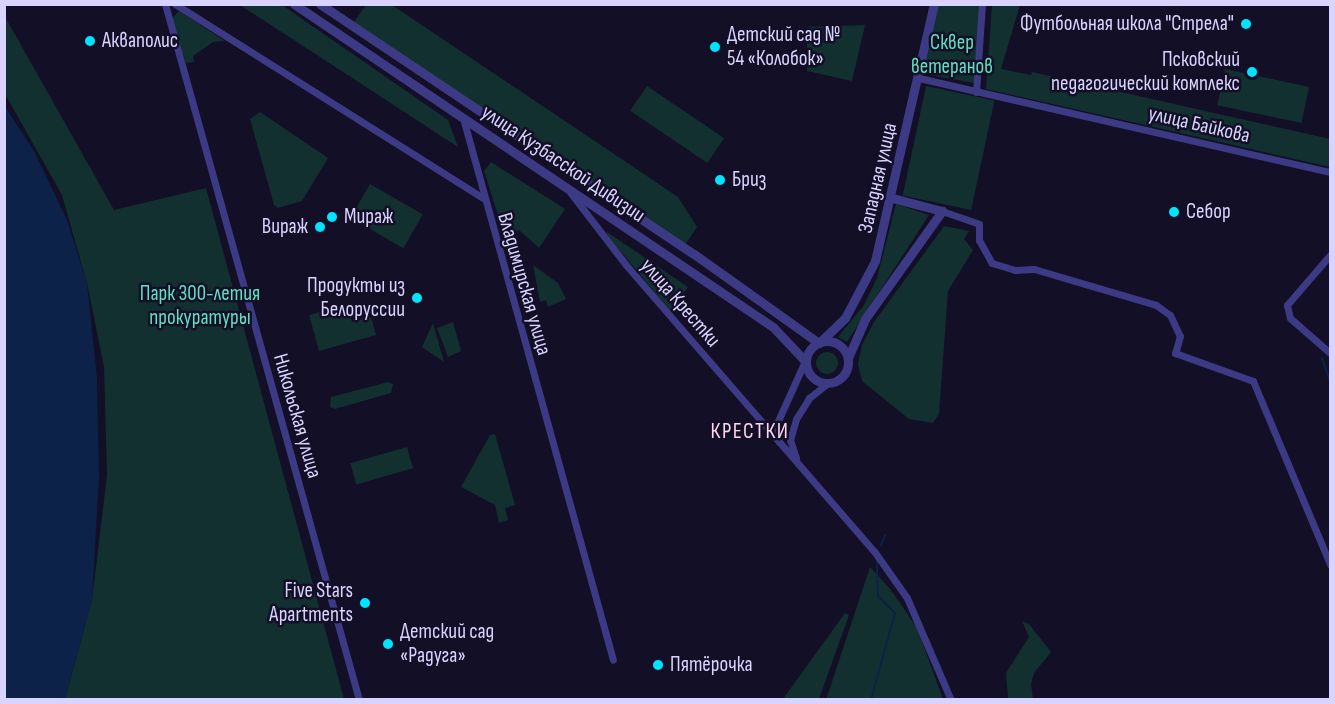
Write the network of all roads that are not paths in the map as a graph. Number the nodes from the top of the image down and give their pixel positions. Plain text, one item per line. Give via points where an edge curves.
1 (165, 4) edge
2 (175, 4) edge
3 (294, 4) edge
4 (320, 4) edge
5 (934, 4) edge
6 (982, 4) edge
7 (919, 78) junction
8 (976, 92) junction
9 (463, 118) junction
10 (1330, 172) edge
11 (569, 190) junction
12 (483, 198) junction
13 (892, 198) junction
14 (942, 211) junction
15 (1330, 255) edge
16 (819, 343) junction
17 (1330, 353) edge
18 (848, 358) junction
19 (805, 362) junction
20 (826, 384) junction
21 (791, 432) junction
22 (773, 434) junction
23 (798, 463) junction
24 (1330, 564) edge
25 (614, 660) dead end
26 (360, 699) edge
27 (951, 699) edge

1 - 26 street, Никольская улица
2 - 12 street, Владимирская улица
3 - 9 street, улица Кузбасской Дивизии
4 - 16 street, улица Кузбасской Дивизии via 694,254
5 - 7 street, Западная улица
6 - 8 street
7 - 8 street, улица Байкова
7 - 13 street, Западная улица
8 - 10 street, улица Байкова
9 - 11 street, улица Кузбасской Дивизии
9 - 12 street
11 - 19 street, улица Кузбасской Дивизии via 773,327
11 - 22 street, улица Крестки via 626,265
12 - 25 street, Владимирская улица
13 - 14 street
13 - 16 street, Западная улица via 878,254 859,297
14 - 18 street via 865,319
14 - 24 street via 979,225 979,240 992,263 1016,270 1034,269 1156,305 1170,315 1180,336 1175,353 1253,381
15 - 17 street via 1287,305 1290,318
16 - 18 street via 835,343
16 - 19 street
18 - 20 street via 843,377
19 - 20 street via 811,377
19 - 22 street
20 - 21 street via 802,407
21 - 22 street
21 - 23 street
22 - 23 street, улица Крестки
23 - 27 street, улица Крестки via 874,551 907,598

